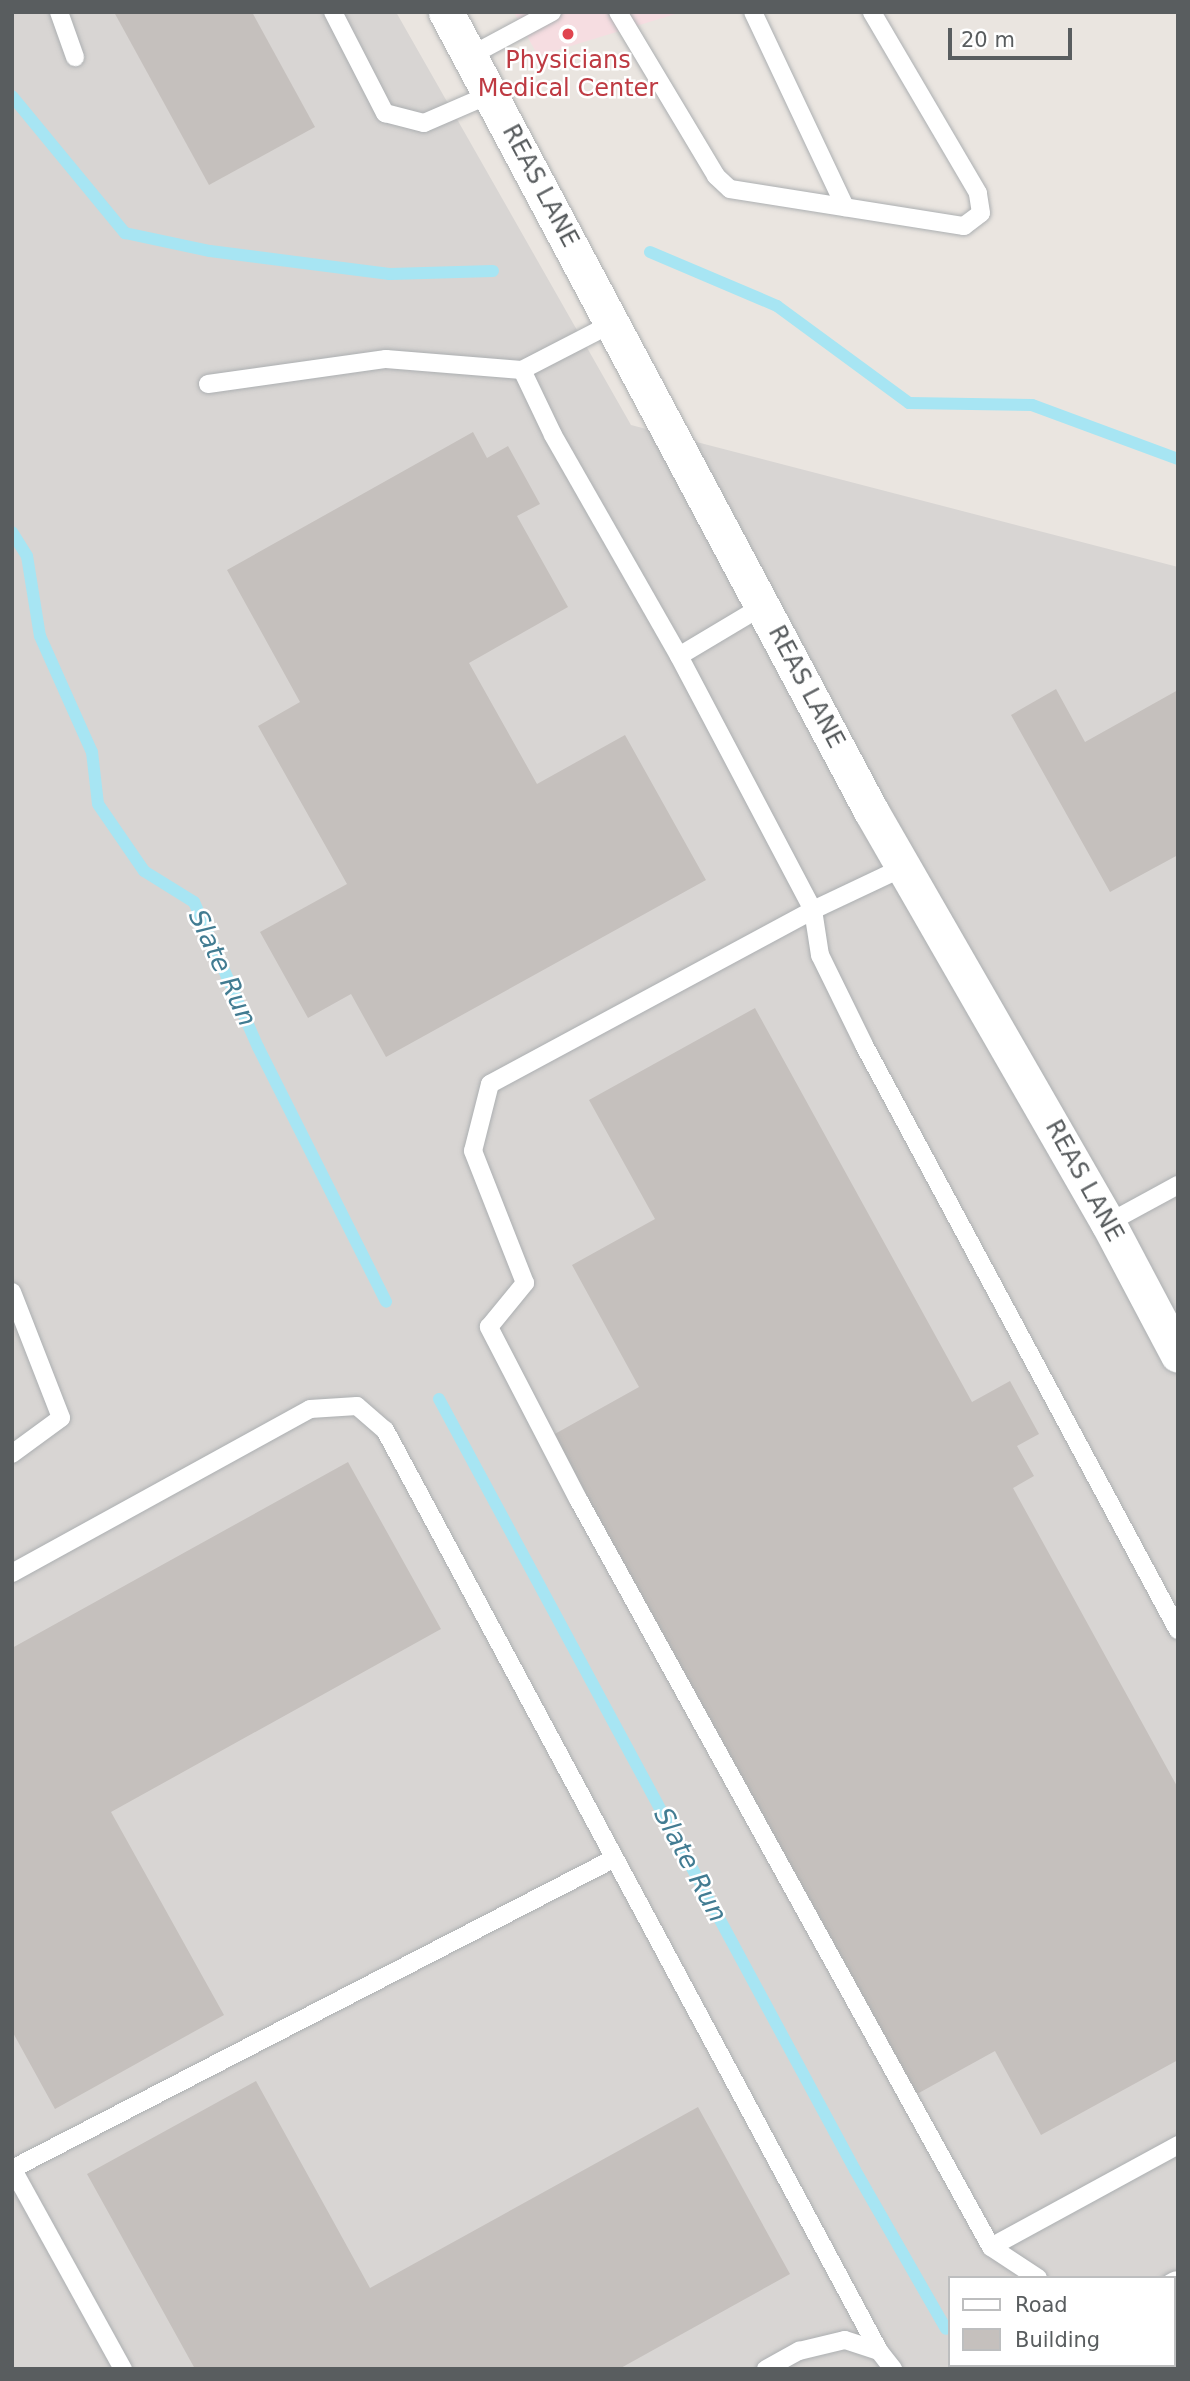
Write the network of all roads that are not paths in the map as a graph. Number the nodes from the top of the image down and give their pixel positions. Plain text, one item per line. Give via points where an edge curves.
1 (60, 12) edge
2 (333, 12) edge
3 (446, 12) edge
4 (552, 12) edge
5 (618, 12) edge
6 (753, 12) edge
7 (872, 12) edge
8 (470, 56) junction
9 (75, 57) dead end
10 (491, 94) junction
11 (845, 207) junction
12 (612, 323) junction
13 (522, 370) junction
14 (208, 384) dead end
15 (763, 606) junction
16 (679, 656) junction
17 (904, 867) junction
18 (813, 910) junction
19 (1178, 1185) edge
20 (1108, 1223) junction
21 (12, 1292) edge
22 (1178, 1355) edge
23 (12, 1454) edge
24 (12, 1573) edge
25 (1178, 1630) edge
26 (615, 1858) junction
27 (1178, 2145) edge
28 (12, 2168) edge
29 (992, 2247) junction
30 (1035, 2276) edge
31 (879, 2351) junction
32 (123, 2369) edge
33 (766, 2369) edge
34 (893, 2369) edge

1 - 9 lane
2 - 10 lane via 384,113 424,123
3 - 8 street, REAS LANE
4 - 8 lane
5 - 11 lane via 716,176 730,189
6 - 11 lane
7 - 11 lane via 978,193 981,213 964,226
8 - 10 street, REAS LANE
10 - 12 street, REAS LANE
12 - 13 lane
12 - 15 street, REAS LANE
13 - 14 lane via 386,359
13 - 16 lane
15 - 16 lane
15 - 17 street, REAS LANE
16 - 18 lane
17 - 18 lane
17 - 20 street, REAS LANE
18 - 25 lane via 820,955 864,1045
18 - 29 lane via 490,1084 473,1151 524,1283 489,1327 689,1702
19 - 20 lane
20 - 22 street, REAS LANE
21 - 23 lane via 61,1418
24 - 26 lane via 310,1409 357,1406 384,1430
26 - 28 lane
26 - 31 lane
27 - 29 lane
28 - 32 lane
29 - 30 lane
31 - 33 lane via 845,2340 799,2351
31 - 34 lane

